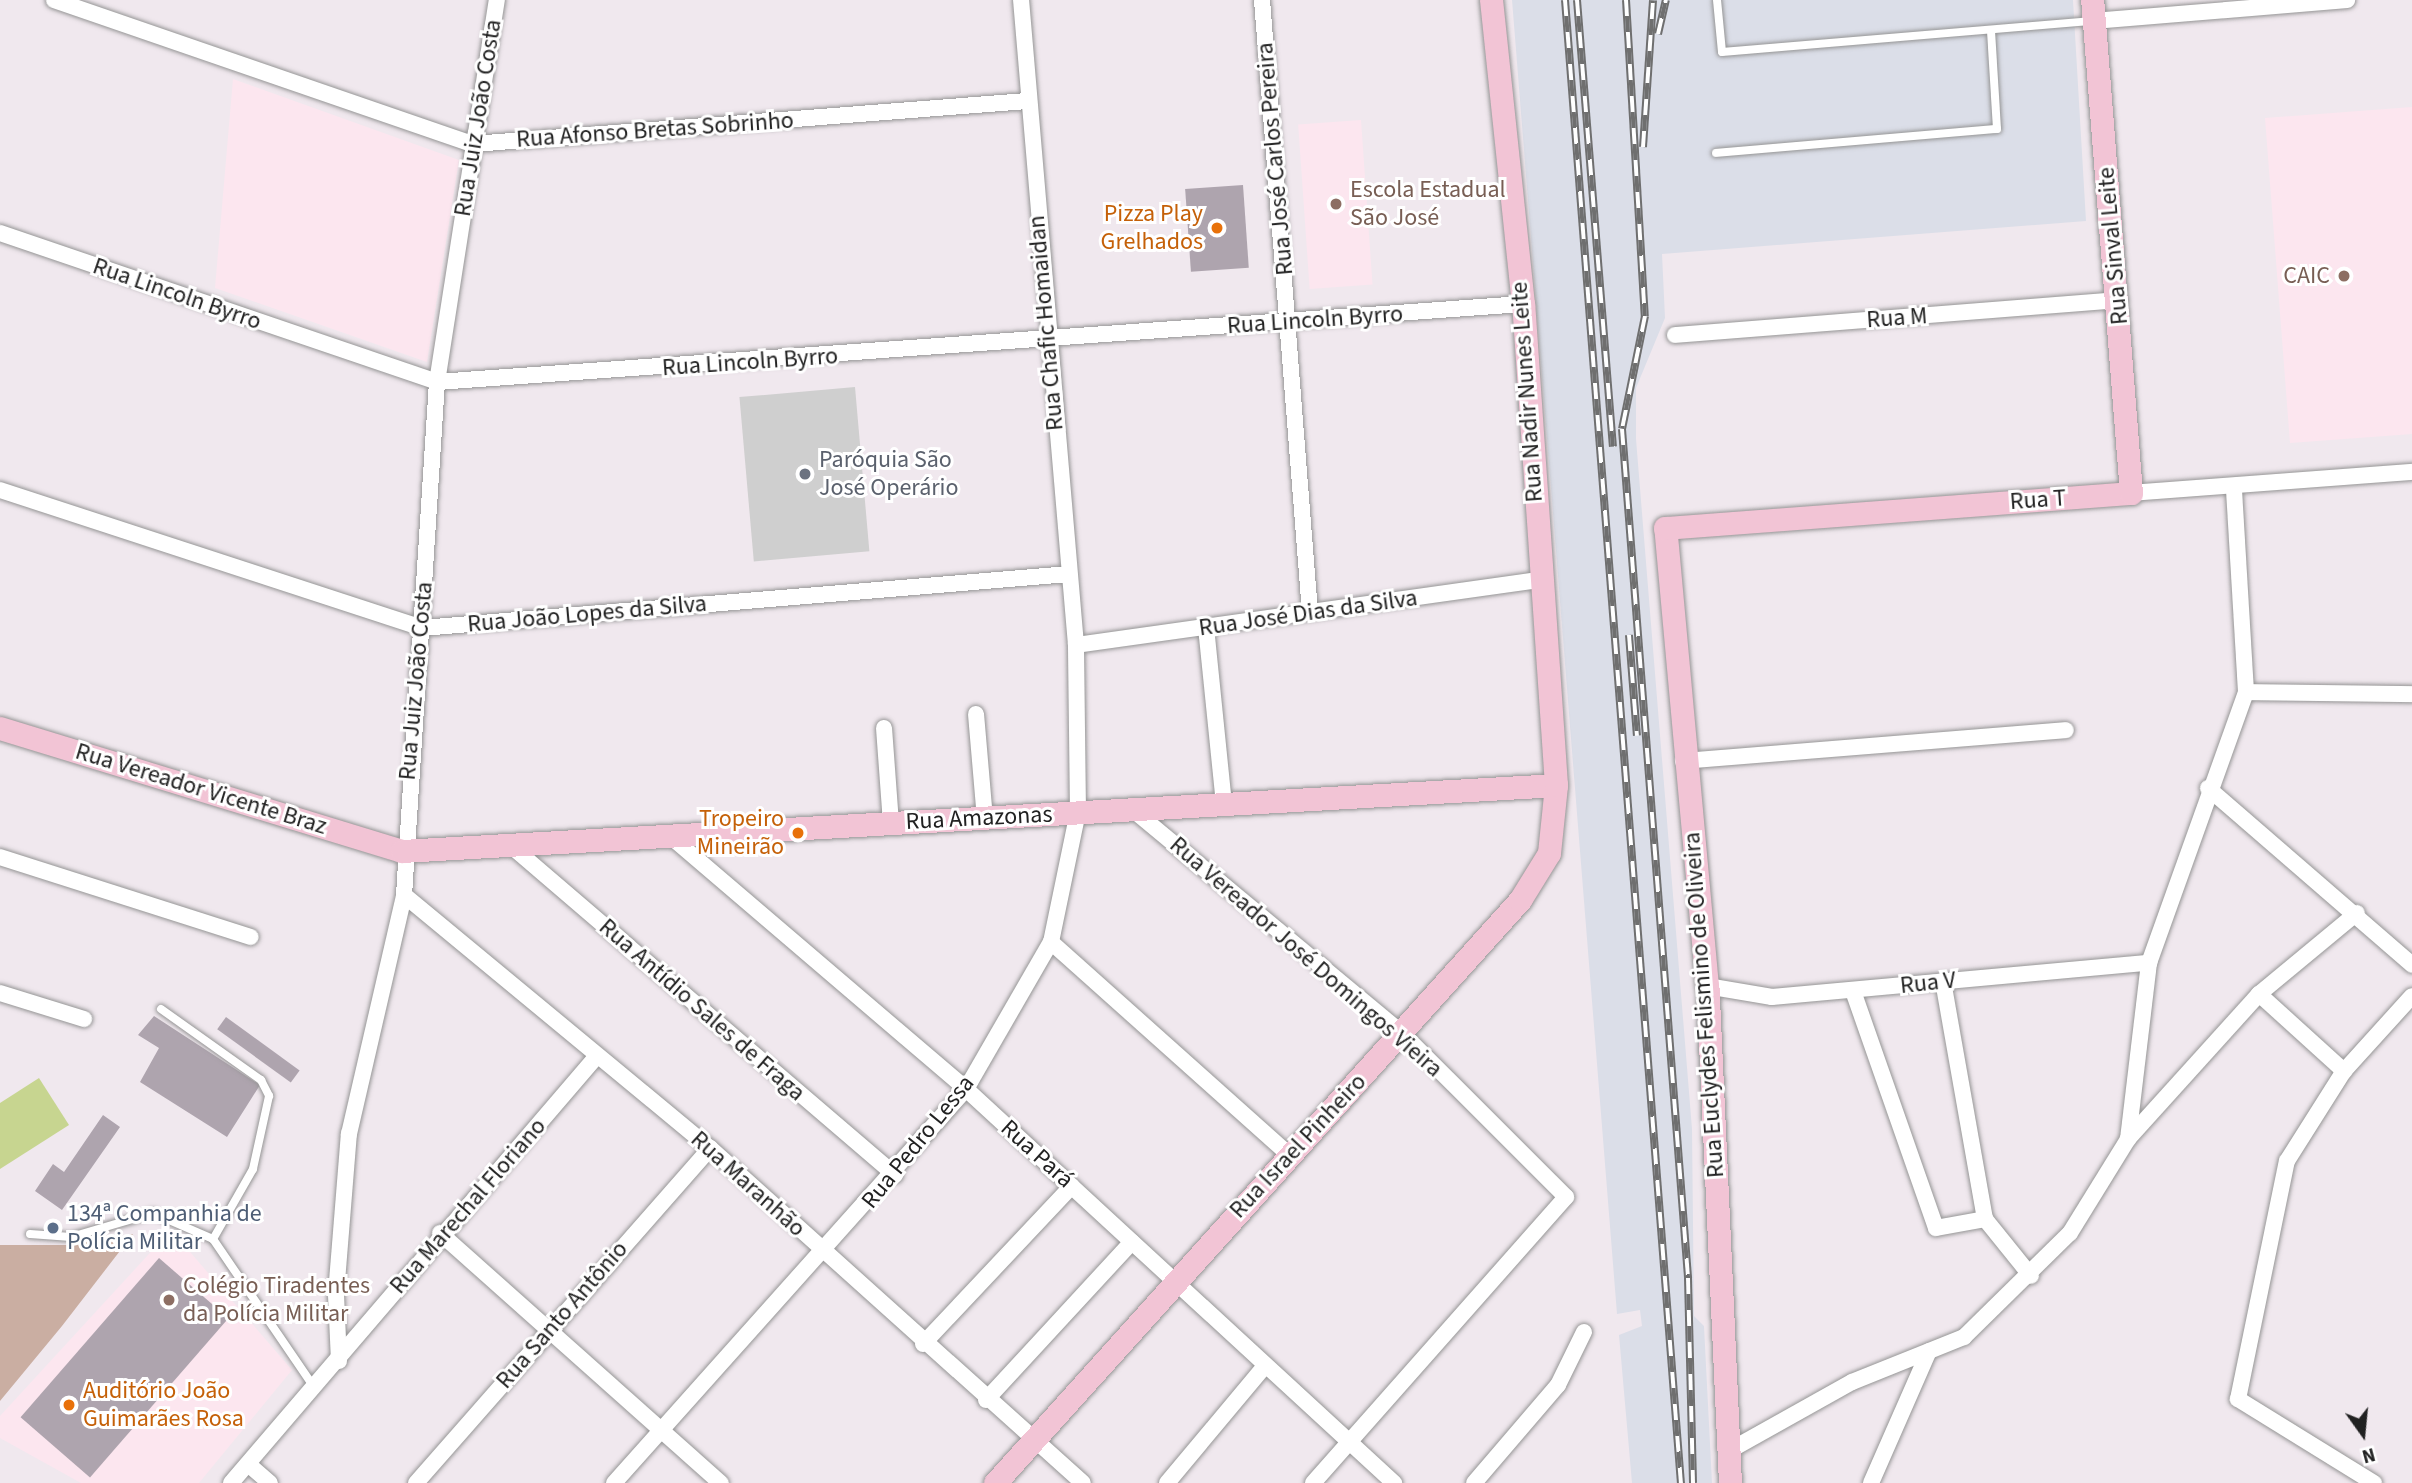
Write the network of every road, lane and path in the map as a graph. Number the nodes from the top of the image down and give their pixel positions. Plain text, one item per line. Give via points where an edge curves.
1 (54, 0) edge
2 (498, 0) edge
3 (1021, 0) edge
4 (1262, 0) edge
5 (1491, 0) edge
6 (1717, 0) edge
7 (2347, 0) edge
8 (2092, 10) edge
9 (1991, 31) junction
10 (1027, 100) junction
11 (473, 144) junction
12 (1716, 153) dead end
13 (0, 233) edge
14 (2118, 300) junction
15 (1523, 304) junction
16 (1288, 322) junction
17 (1675, 335) dead end
18 (1048, 342) junction
19 (437, 382) junction
20 (2412, 472) edge
21 (2234, 489) junction
22 (0, 490) edge
23 (2131, 493) junction
24 (1665, 528) joint
25 (1069, 574) junction
26 (1539, 579) junction
27 (1310, 612) junction
28 (1206, 627) junction
29 (422, 628) junction
30 (1076, 645) junction
31 (2246, 692) junction
32 (2412, 694) edge
33 (976, 714) dead end
34 (0, 728) edge
35 (884, 728) dead end
36 (2066, 730) dead end
37 (1683, 761) junction
38 (1556, 785) junction
39 (2208, 788) junction
40 (1224, 804) junction
41 (1132, 809) junction
42 (1078, 813) junction
43 (985, 818) junction
44 (891, 823) junction
45 (670, 836) junction
46 (510, 845) junction
47 (402, 851) junction
48 (0, 857) edge
49 (404, 895) junction
50 (2357, 913) junction
51 (251, 937) dead end
52 (1051, 942) junction
53 (2149, 963) junction
54 (2412, 965) edge
55 (1943, 981) junction
56 (1707, 986) junction
57 (1853, 991) junction
58 (0, 993) edge
59 (2259, 993) junction
60 (2412, 996) edge
61 (161, 1009) dead end
62 (84, 1019) dead end
63 (1402, 1032) junction
64 (596, 1057) junction
65 (2344, 1071) junction
66 (966, 1089) junction
67 (2128, 1139) junction
68 (710, 1148) junction
69 (1290, 1156) junction
70 (895, 1174) junction
71 (1073, 1186) junction
72 (1985, 1219) junction
73 (440, 1233) junction
74 (30, 1234) dead end
75 (213, 1239) junction
76 (1132, 1242) junction
77 (823, 1252) junction
78 (2031, 1276) junction
79 (1172, 1282) junction
80 (550, 1327) junction
81 (1584, 1332) dead end
82 (923, 1344) junction
83 (1930, 1351) junction
84 (339, 1361) junction
85 (1265, 1366) junction
86 (315, 1389) junction
87 (986, 1399) junction
88 (660, 1429) junction
89 (1030, 1440) junction
90 (1350, 1442) junction
91 (1732, 1449) junction
92 (248, 1464) junction
93 (231, 1483) edge
94 (270, 1483) edge
95 (416, 1483) edge
96 (614, 1483) edge
97 (721, 1483) edge
98 (995, 1483) edge
99 (1083, 1483) edge
100 (1167, 1483) edge
101 (1313, 1483) edge
102 (1394, 1483) edge
103 (1474, 1483) edge
104 (1730, 1483) edge
105 (1871, 1483) edge
106 (2374, 1483) edge

1 - 11 street, Rua Afonso Bretas Sobrinho
2 - 11 street, Rua Juiz João Costa
3 - 10 street, Rua Chafic Homaidan
4 - 16 street, Rua José Carlos Pereira
5 - 15 street, Rua Nadir Nunes Leite
6 - 9 lane via 1722,52
7 - 8 street
8 - 9 lane
8 - 14 street, Rua Sinval Leite
9 - 12 lane via 1997,129
10 - 11 street, Rua Afonso Bretas Sobrinho
10 - 18 street, Rua Chafic Homaidan
11 - 19 street, Rua Juiz João Costa
13 - 19 street, Rua Lincoln Byrro
14 - 17 street, Rua M
14 - 23 street, Rua Sinval Leite
15 - 16 street, Rua Lincoln Byrro
15 - 26 street, Rua Nadir Nunes Leite
16 - 18 street, Rua Lincoln Byrro
16 - 27 street, Rua José Carlos Pereira
18 - 19 street, Rua Lincoln Byrro
18 - 25 street, Rua Chafic Homaidan
19 - 29 street, Rua Juiz João Costa
20 - 21 street, Rua T
21 - 23 street, Rua T
21 - 31 street
22 - 29 street, Rua João Lopes da Silva
23 - 24 street, Rua T
24 - 37 street, Rua Euclydes Felismino de Oliveira
25 - 29 street, Rua João Lopes da Silva
25 - 30 street, Rua Chafic Homaidan
26 - 27 street, Rua José Dias da Silva
26 - 38 street, Rua Nadir Nunes Leite
27 - 28 street, Rua José Dias da Silva
28 - 30 street, Rua José Dias da Silva
28 - 40 street
29 - 47 street, Rua Juiz João Costa
30 - 42 street, Rua Pedro Lessa
31 - 32 street
31 - 39 street
33 - 43 street
34 - 47 street, Rua Vereador Vicente Braz
35 - 44 street
36 - 37 street
37 - 56 street, Rua Euclydes Felismino de Oliveira
38 - 40 street, Rua Amazonas
38 - 63 street, Rua Israel Pinheiro via 1549,853 1527,888
39 - 50 street
39 - 53 street
40 - 41 street, Rua Amazonas
41 - 42 street, Rua Amazonas
41 - 63 street, Rua Vereador José Domingos Vieira
42 - 43 street, Rua Amazonas
42 - 52 street, Rua Pedro Lessa
43 - 44 street, Rua Amazonas
44 - 45 street, Rua Amazonas
45 - 46 street, Rua Amazonas
45 - 66 street, Rua Pará
46 - 47 street, Rua Amazonas
46 - 70 street, Rua Antídio Sales de Fraga
47 - 49 street, Rua Juiz João Costa
48 - 51 street
49 - 64 street, Rua Maranhão
49 - 84 street, Rua Juiz João Costa via 349,1134 336,1294
50 - 54 street
50 - 59 street
52 - 66 street, Rua Pedro Lessa
52 - 69 street
53 - 55 street, Rua V
53 - 67 street
55 - 57 street, Rua V
55 - 72 street
56 - 57 street, Rua V via 1772,997
56 - 91 street, Rua Euclydes Felismino de Oliveira
57 - 72 street via 1936,1228
58 - 62 street
59 - 65 street
59 - 67 street
60 - 65 street
61 - 75 lane via 261,1080 269,1096 253,1169
63 - 69 street, Rua Israel Pinheiro
63 - 90 street, Rua Vereador José Domingos Vieira via 1566,1197
64 - 68 street, Rua Maranhão
64 - 73 street, Rua Marechal Floriano
65 - 106 street via 2287,1161 2238,1399
66 - 70 street, Rua Pedro Lessa
66 - 71 street, Rua Pará
67 - 78 street via 2070,1233
68 - 77 street, Rua Maranhão
68 - 80 street, Rua Santo Antônio
69 - 79 street, Rua Israel Pinheiro
70 - 77 street, Rua Pedro Lessa
71 - 76 street, Rua Pará
71 - 82 street
72 - 78 street
73 - 80 street
73 - 84 street, Rua Marechal Floriano
74 - 75 lane via 71,1237 153,1213
75 - 86 lane
76 - 79 street, Rua Pará
76 - 87 street
77 - 82 street, Rua Maranhão
77 - 88 street, Rua Pedro Lessa
78 - 83 street via 1964,1337
79 - 85 street, Rua Pará
79 - 89 street, Rua Israel Pinheiro
80 - 88 street
80 - 95 street, Rua Santo Antônio
81 - 103 street via 1558,1385
82 - 87 street, Rua Maranhão
83 - 91 street via 1852,1382
83 - 105 street
84 - 86 street, Rua Marechal Floriano
85 - 90 street, Rua Pará
85 - 100 street
86 - 92 street, Rua Marechal Floriano
87 - 89 street, Rua Maranhão
88 - 96 street, Rua Pedro Lessa
88 - 97 street
89 - 98 street, Rua Israel Pinheiro
89 - 99 street, Rua Maranhão
90 - 101 street
90 - 102 street, Rua Pará
91 - 104 street, Rua Euclydes Felismino de Oliveira
92 - 93 street, Rua Marechal Floriano
92 - 94 street

